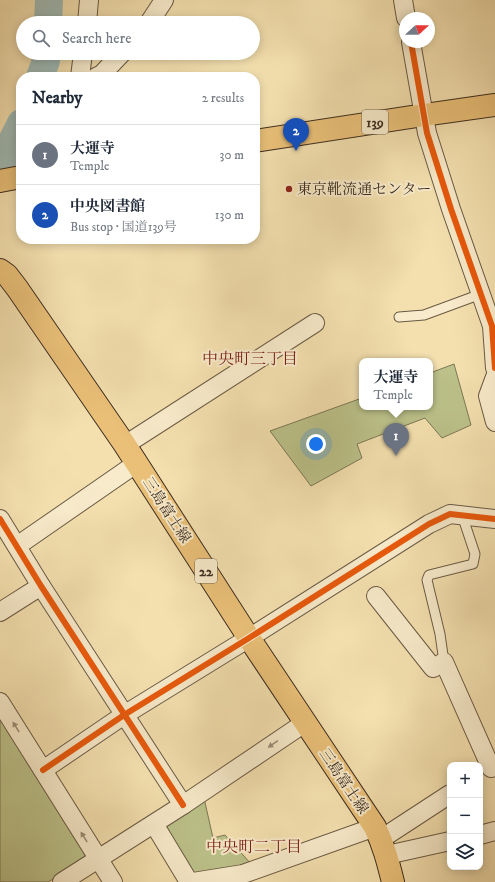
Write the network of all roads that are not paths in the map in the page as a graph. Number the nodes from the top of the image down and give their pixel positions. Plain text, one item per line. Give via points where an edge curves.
1 (89, 0) edge
2 (164, 0) edge
3 (403, 0) edge
4 (405, 12) edge
5 (88, 16) edge
6 (154, 16) edge
7 (412, 48) edge
8 (82, 60) edge
9 (115, 60) edge
10 (81, 72) edge
11 (104, 72) edge
12 (495, 105) edge
13 (424, 115) junction
14 (260, 140) edge
15 (16, 178) edge
16 (0, 181) edge
17 (0, 270) edge
18 (481, 294) junction
19 (399, 317) dead end
20 (315, 323) dead end
21 (494, 328) edge
22 (495, 368) edge
23 (495, 378) edge
24 (495, 422) edge
25 (131, 454) junction
26 (462, 515) junction
27 (0, 519) edge
28 (495, 519) edge
29 (18, 546) junction
30 (41, 586) junction
31 (376, 596) dead end
32 (0, 612) edge
33 (249, 638) junction
34 (444, 662) junction
35 (0, 702) edge
36 (124, 715) junction
37 (306, 722) junction
38 (43, 770) junction
39 (489, 770) edge
40 (447, 796) edge
41 (183, 805) junction
42 (154, 824) junction
43 (495, 831) edge
44 (483, 833) edge
45 (381, 840) junction
46 (447, 841) edge
47 (98, 859) junction
48 (243, 878) edge
49 (62, 882) edge
50 (113, 882) edge
51 (189, 882) edge
52 (193, 882) edge
53 (393, 882) edge

1 - 5 street
2 - 6 street
3 - 4 street
7 - 13 street
8 - 10 street
9 - 11 street
12 - 13 main road, 139
13 - 14 main road, 139
13 - 18 street via 451,209
15 - 16 main road
17 - 25 main road, 三島富士線 / 22 via 17,288
18 - 19 lane via 424,315
18 - 21 street
20 - 25 street
21 - 22 street
23 - 24 street via 488,396
25 - 29 street
25 - 33 main road, 三島富士線 / 22
26 - 28 street
26 - 33 street via 450,514 430,524
26 - 34 lane via 475,554 473,564 429,575 427,580
27 - 29 street
29 - 30 street
30 - 32 street
30 - 36 street
31 - 34 street via 433,668
33 - 36 street
33 - 37 main road, 三島富士線 / 22
34 - 39 street
38 -> 35 street
36 - 38 street
36 - 41 street
37 -> 41 street
37 - 45 main road, 三島富士線 / 22
47 -> 38 street
40 - 45 street
41 - 42 street
42 - 47 street
42 - 51 street
43 - 44 street
45 - 46 street
45 - 48 street
45 - 53 main road, 三島富士線 / 22
47 - 49 street
47 - 50 street
48 - 52 street

